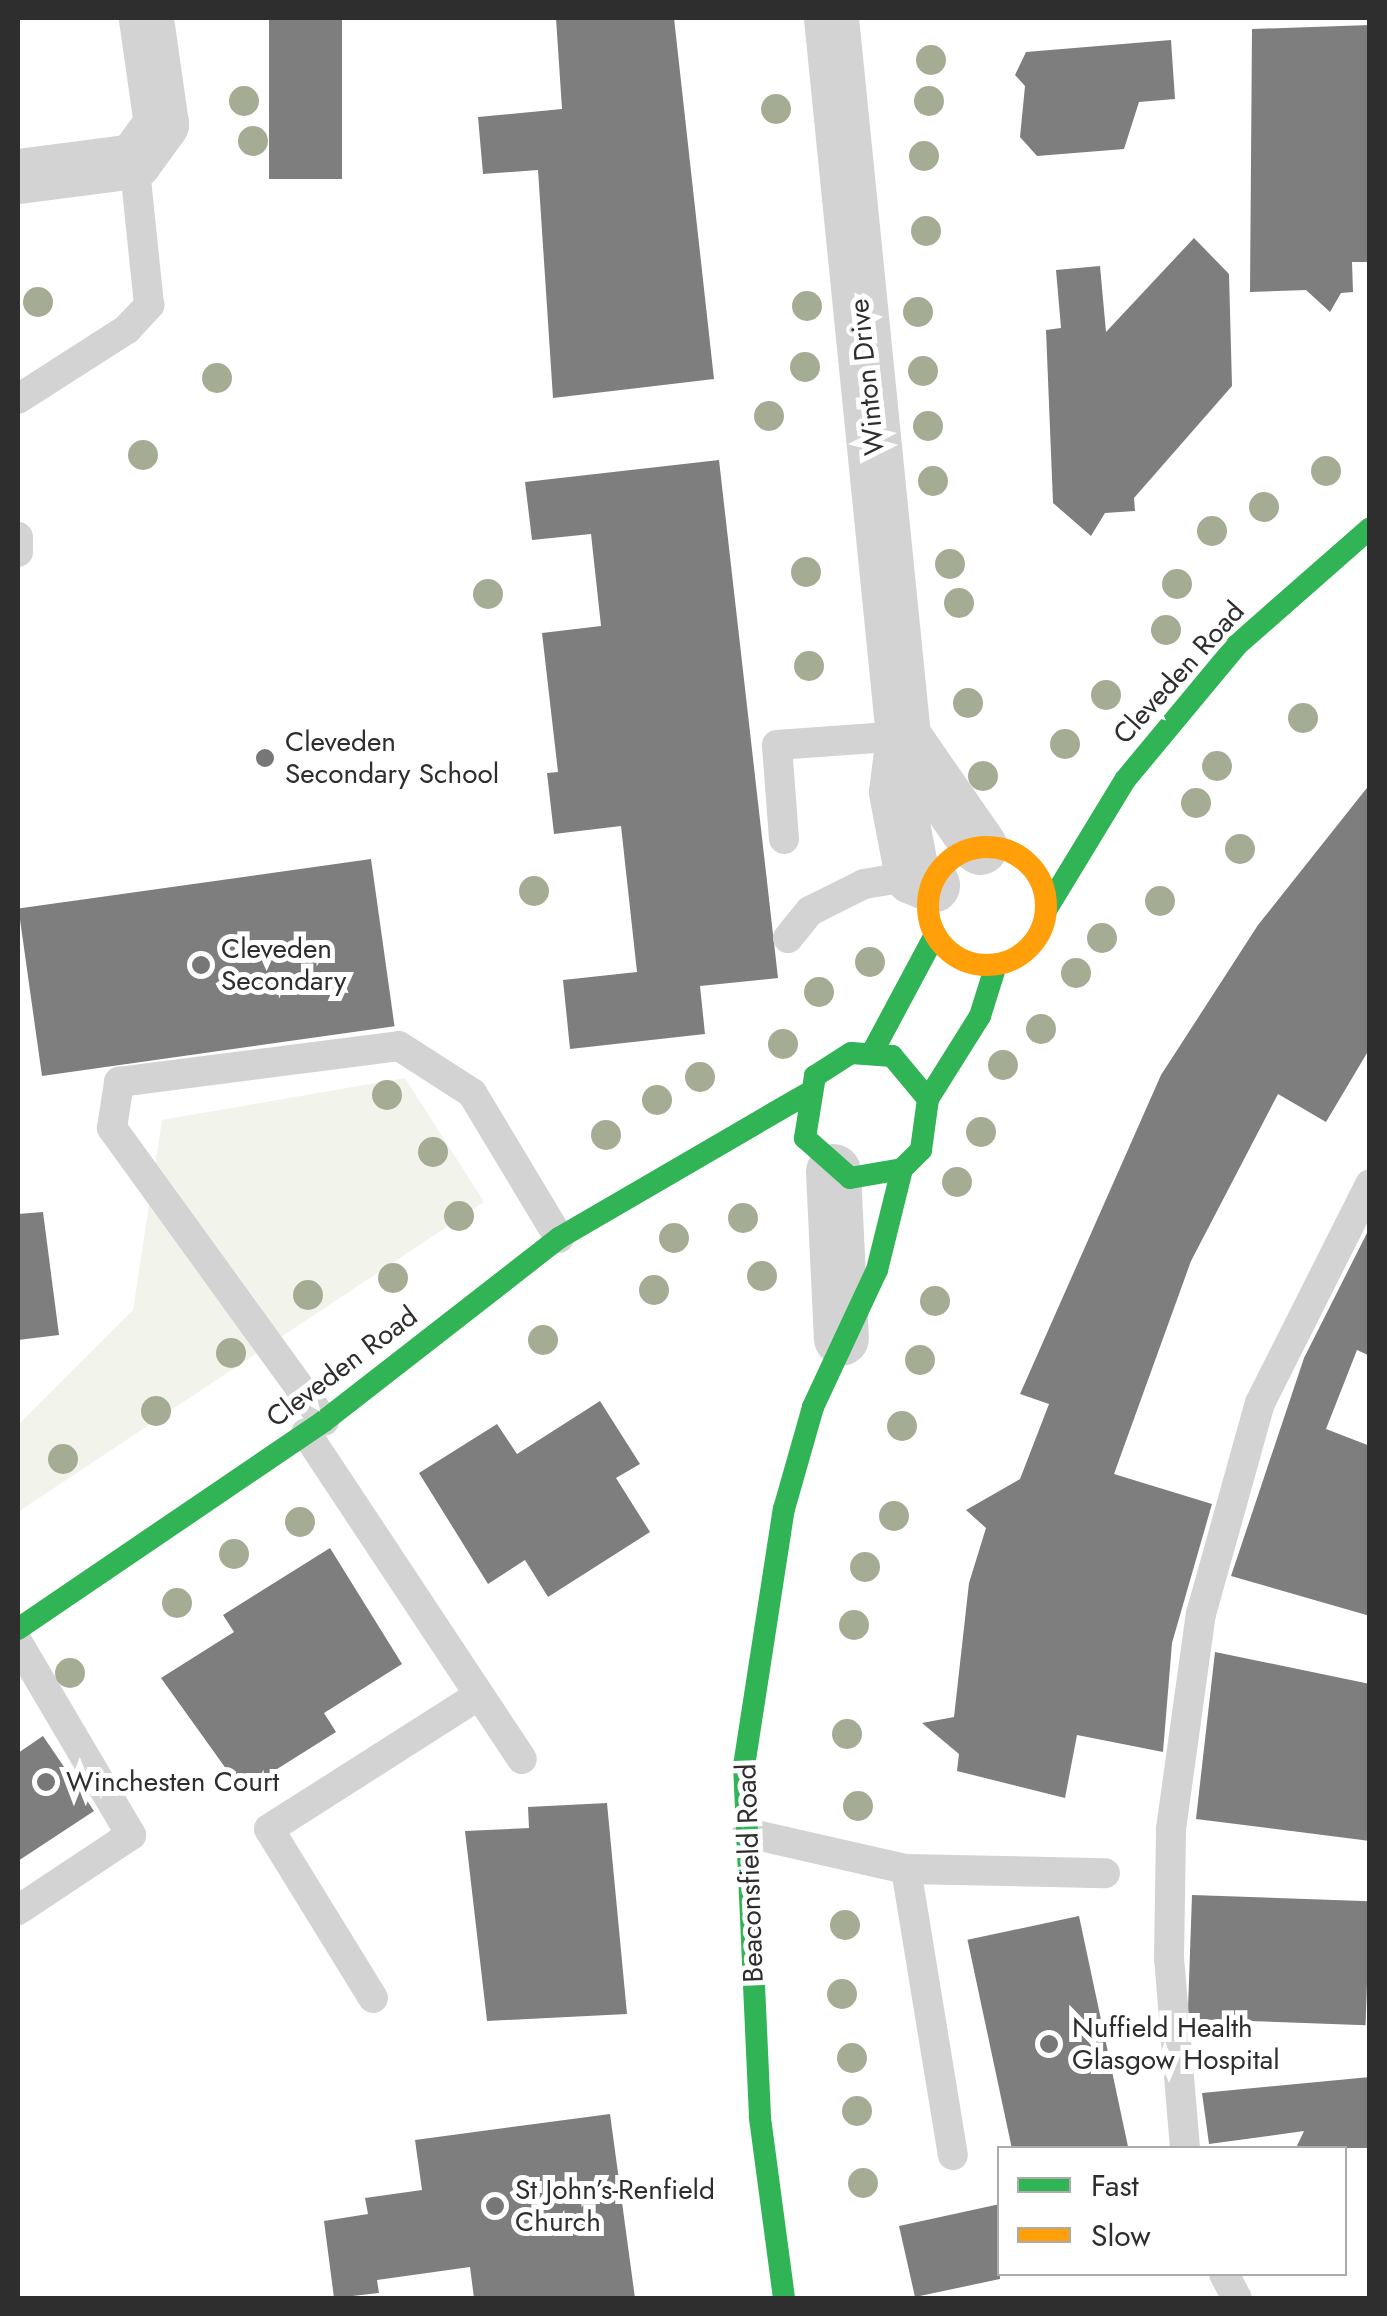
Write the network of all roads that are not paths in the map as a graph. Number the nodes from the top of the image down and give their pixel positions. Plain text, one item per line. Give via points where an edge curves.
1 (146, 18) edge
2 (831, 18) edge
3 (134, 161) junction
4 (18, 176) edge
5 (18, 399) edge
6 (1370, 528) edge
7 (18, 537) edge
8 (18, 552) edge
9 (902, 736) junction
10 (1125, 780) junction
11 (1076, 811) dead end
12 (1044, 832) dead end
13 (784, 839) dead end
14 (996, 850) junction
15 (926, 899) junction
16 (1046, 910) junction
17 (788, 938) dead end
18 (996, 965) junction
19 (872, 1052) junction
20 (805, 1095) junction
21 (928, 1100) junction
22 (702, 1153) junction
23 (825, 1164) junction
24 (902, 1169) junction
25 (1370, 1184) edge
26 (559, 1238) junction
27 (841, 1338) junction
28 (315, 1427) junction
29 (18, 1629) edge
30 (18, 1643) edge
31 (479, 1694) junction
32 (522, 1759) dead end
33 (747, 1833) junction
34 (906, 1869) junction
35 (1105, 1874) dead end
36 (18, 1910) edge
37 (374, 1998) dead end
38 (1185, 2146) edge
39 (953, 2155) dead end
40 (1225, 2276) edge
41 (784, 2298) edge
42 (1237, 2298) edge

1 - 3 street via 161,124
2 - 9 street, Winton Drive
3 - 4 street
3 - 5 lane via 149,305 127,329
6 - 10 street, Cleveden Road via 1237,645
7 - 8 lane
9 - 13 lane via 777,745
9 - 14 street, Winton Drive
9 - 15 street, Winton Drive via 896,792
10 - 11 street, Cleveden Road
10 - 16 street, Cleveden Road
12 - 14 street
14 - 15 street via 951,860
14 - 16 street via 1035,872
15 - 17 lane via 864,884 810,910
15 - 18 street via 967,962
15 - 19 street
16 - 18 street, Cleveden Road via 1030,946
18 - 21 street via 980,1016
19 - 20 street, Cleveden Road via 832,1062
19 - 21 street via 908,1066
20 - 22 street, Cleveden Road
20 - 23 street via 806,1138
21 - 24 street via 921,1150
22 - 23 street
22 - 26 street, Cleveden Road
23 - 24 street via 868,1180
23 - 27 street, Beaconsfield Road
24 - 27 street, Beaconsfield Road via 877,1270
25 - 38 lane via 1260,1403 1201,1614 1171,1829 1169,1960
26 - 28 street, Cleveden Road
26 - 28 lane via 472,1093 399,1046 118,1082 112,1128
27 - 33 street, Beaconsfield Road via 784,1509 744,1766
28 - 29 street, Cleveden Road
28 - 31 lane
30 - 36 lane via 131,1835
31 - 32 lane
31 - 37 lane via 269,1829
33 - 34 lane
33 - 41 street, Beaconsfield Road via 760,2117
34 - 35 lane
34 - 39 lane
40 - 42 lane

